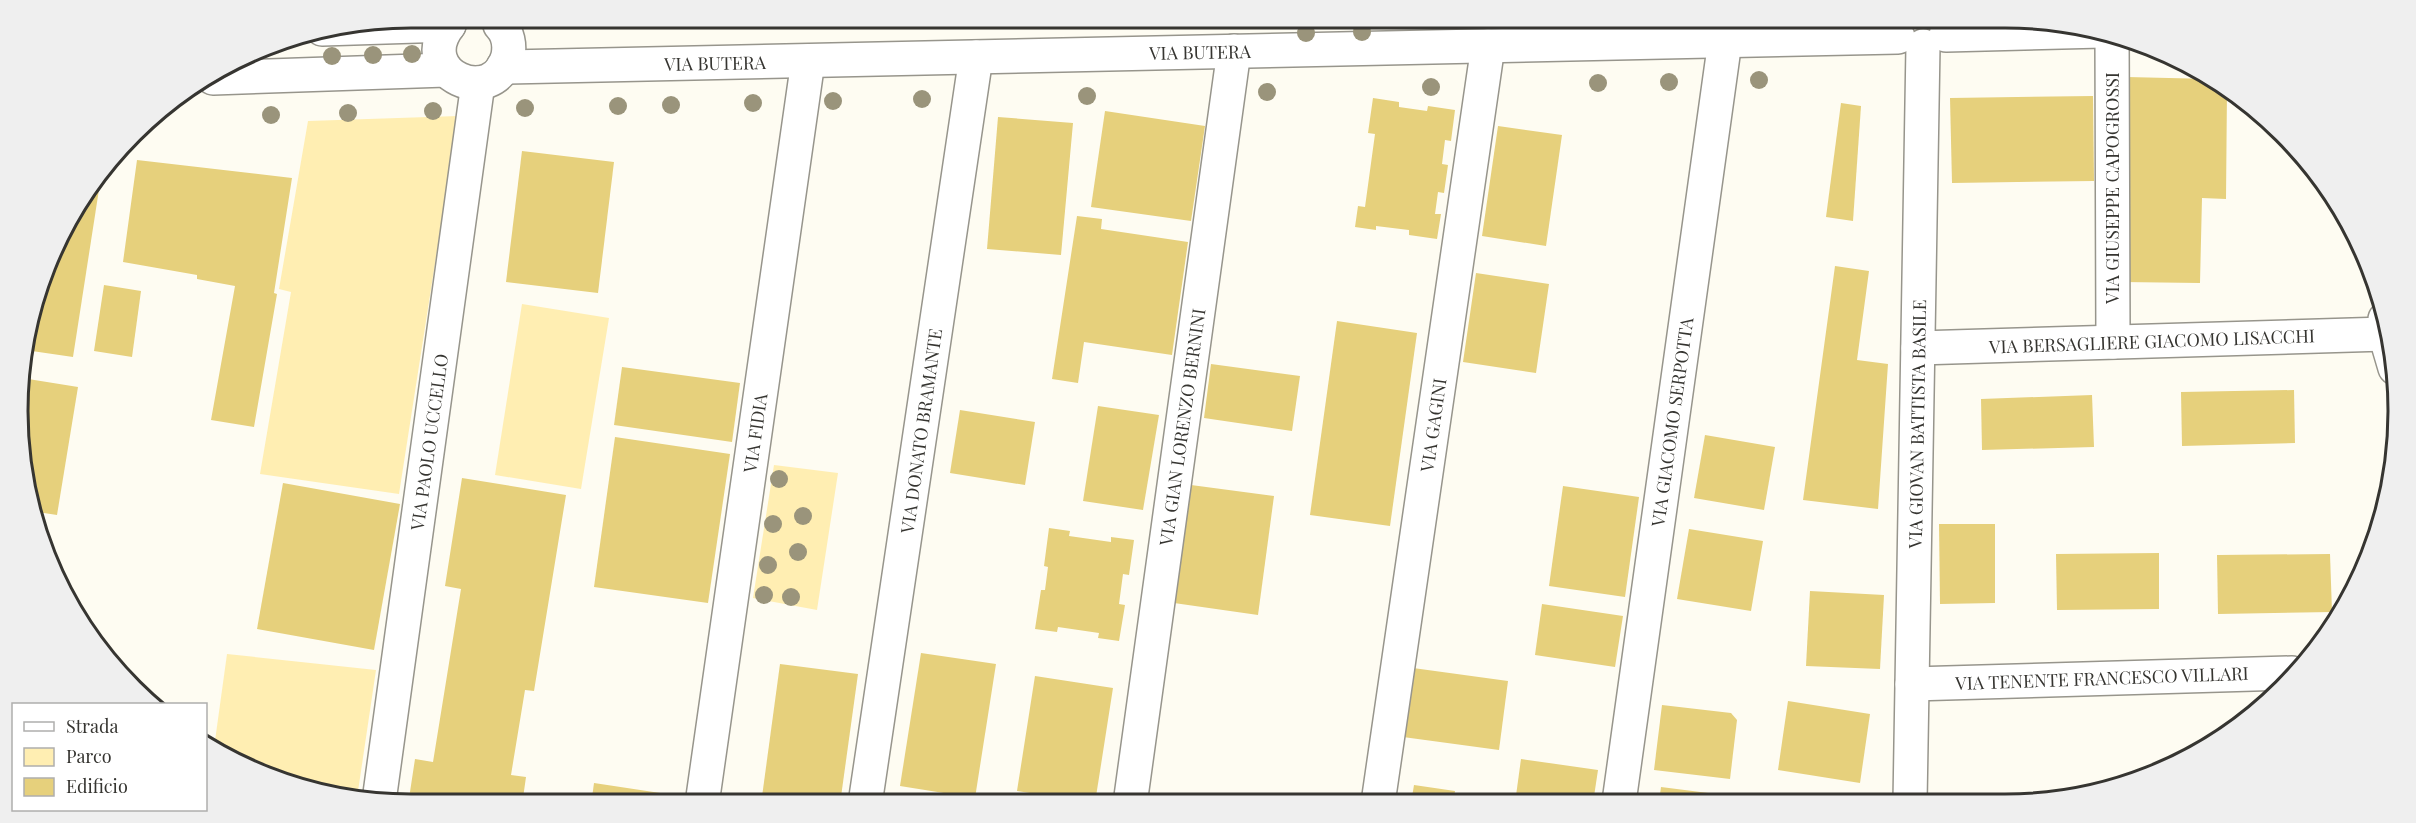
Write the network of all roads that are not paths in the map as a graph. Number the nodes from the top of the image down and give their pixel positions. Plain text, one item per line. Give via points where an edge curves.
1 (447, 28) edge
2 (503, 28) edge
3 (1922, 31) edge
4 (2046, 31) edge
5 (1725, 41) junction
6 (2112, 44) edge
7 (1488, 46) junction
8 (1234, 51) junction
9 (976, 57) junction
10 (808, 61) junction
11 (446, 70) junction
12 (490, 75) junction
13 (224, 78) edge
14 (2377, 326) edge
15 (2113, 342) junction
16 (1918, 348) junction
17 (2283, 673) edge
18 (1912, 684) junction
19 (380, 793) edge
20 (703, 794) edge
21 (866, 794) edge
22 (1131, 794) edge
23 (1379, 794) edge
24 (1620, 794) edge
25 (1910, 794) edge

1 - 11 street via 440,46
2 - 12 street, VIA PAOLO UCCELLO via 509,50
3 - 4 street, VIA BUTERA
3 - 5 street, VIA BUTERA
3 - 16 street, VIA GIOVAN BATTISTA BASILE
5 - 7 street, VIA BUTERA
5 - 24 street, VIA GIACOMO SERPOTTA
6 - 15 street, VIA GIUSEPPE CAPOGROSSI
7 - 8 street, VIA BUTERA
7 - 23 street, VIA GAGINI
8 - 9 street, VIA BUTERA
8 - 22 street, VIA GIAN LORENZO BERNINI
9 - 10 street, VIA BUTERA
9 - 21 street, VIA DONATO BRAMANTE
10 - 12 street, VIA BUTERA
10 - 20 street, VIA FIDIA
11 - 12 street via 466,82
11 - 13 street
12 - 19 street, VIA PAOLO UCCELLO
14 - 15 street, VIA BERSAGLIERE GIACOMO LISACCHI
15 - 16 street, VIA BERSAGLIERE GIACOMO LISACCHI
16 - 18 street, VIA GIOVAN BATTISTA BASILE
17 - 18 street, VIA TENENTE FRANCESCO VILLARI
18 - 25 street, VIA GIOVAN BATTISTA BASILE

